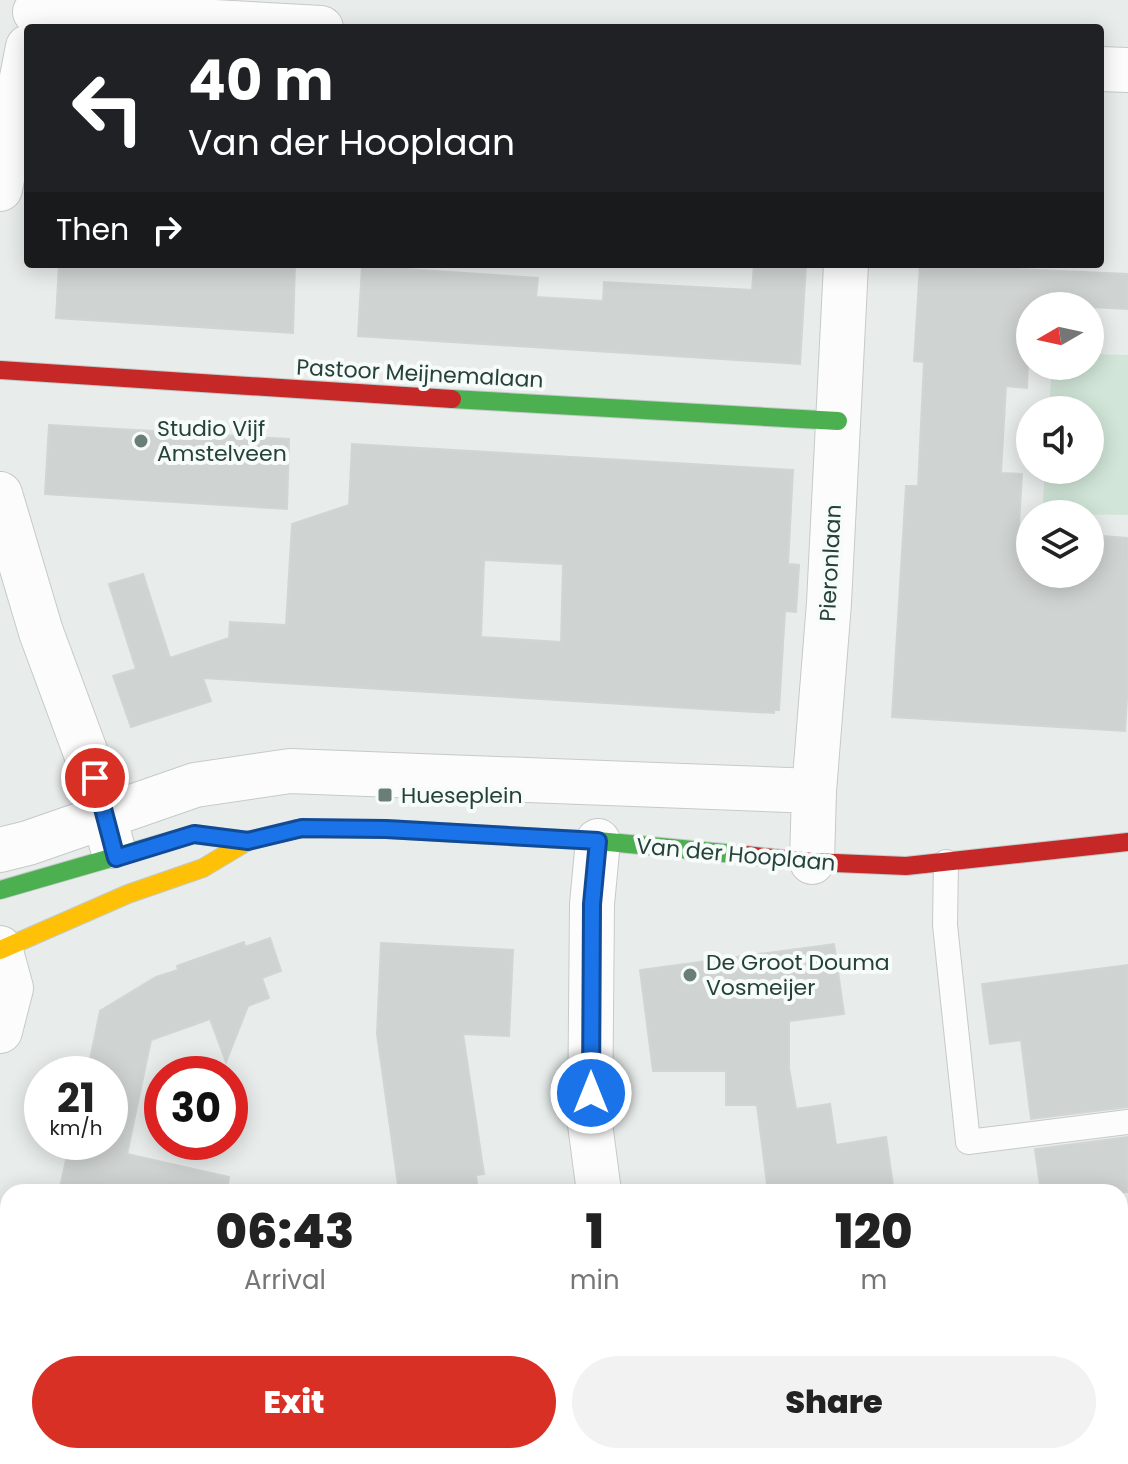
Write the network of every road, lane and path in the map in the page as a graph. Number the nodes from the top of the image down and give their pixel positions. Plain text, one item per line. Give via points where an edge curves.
1 (33, 22) edge
2 (129, 24) edge
3 (24, 68) edge
4 (1104, 69) edge
5 (1128, 70) edge
6 (0, 189) edge
7 (846, 268) edge
8 (0, 370) edge
9 (838, 421) junction
10 (0, 494) edge
11 (814, 791) junction
12 (248, 841) junction
13 (598, 841) junction
14 (1128, 842) edge
15 (0, 850) edge
16 (116, 857) junction
17 (812, 862) junction
18 (946, 862) junction
19 (0, 890) edge
20 (1, 949) edge
21 (0, 1031) edge
22 (1128, 1122) edge
23 (598, 1184) edge

1 - 2 street
3 - 6 street
4 - 5 street
7 - 9 street, Pieronlaan
8 - 9 street, Pastoor Meijnemalaan
9 - 11 street, Pieronlaan
10 - 16 street via 41,632 95,778
11 - 16 street, Van der Hooplaan via 290,771 195,785
11 - 17 street, Pieronlaan
12 - 13 street, Van der Hooplaan via 316,828
12 - 16 street, Van der Hooplaan via 194,834
12 - 16 street, Van der Hooplaan via 203,868
13 - 17 street, Van der Hooplaan
13 - 23 street via 592,904 590,1124
14 - 18 street, Van der Hooplaan
15 - 16 street
16 - 19 street, Van der Hooplaan
16 - 20 street, Van der Hooplaan
17 - 18 street, Van der Hooplaan
18 - 22 lane via 945,925 968,1142
20 - 21 street via 11,988

